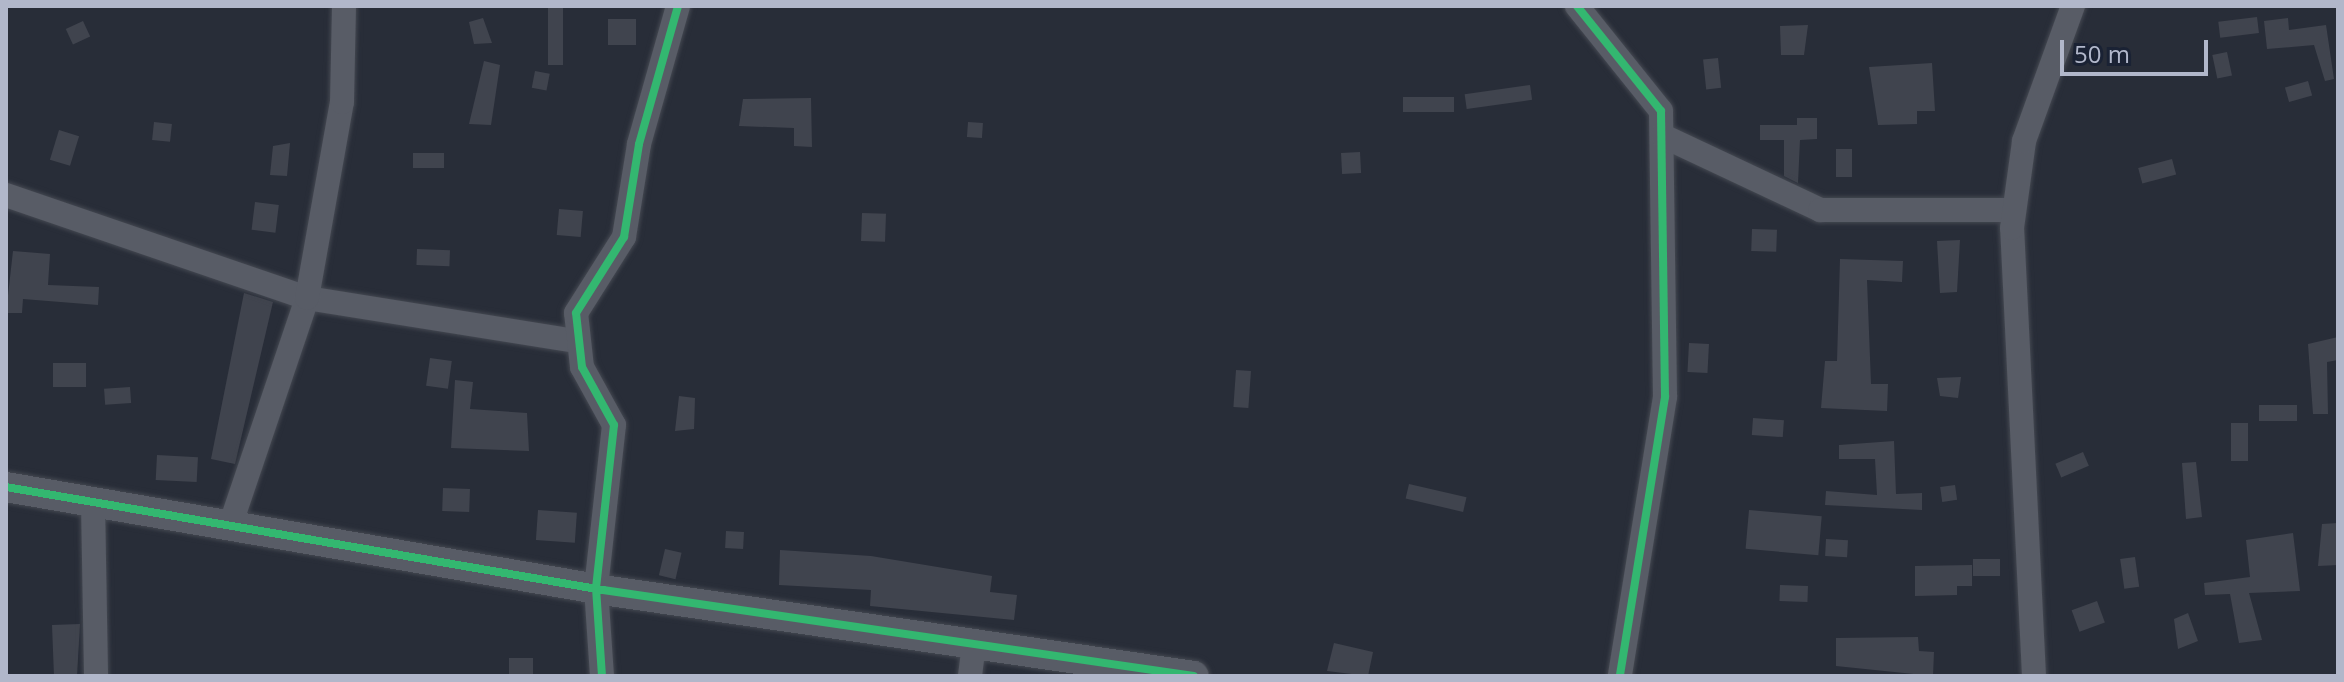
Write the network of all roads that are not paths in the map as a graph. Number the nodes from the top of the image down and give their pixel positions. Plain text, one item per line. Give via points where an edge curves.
1 (344, 6) edge
2 (678, 6) edge
3 (1577, 6) edge
4 (2073, 6) edge
5 (1663, 136) junction
6 (6, 195) edge
7 (2014, 210) junction
8 (307, 298) junction
9 (575, 341) junction
10 (6, 487) edge
11 (93, 502) junction
12 (230, 526) junction
13 (596, 588) junction
14 (974, 644) junction
15 (1120, 671) edge
16 (96, 676) edge
17 (602, 676) edge
18 (970, 676) edge
19 (1194, 676) edge
20 (1620, 676) edge
21 (2034, 676) edge

1 - 8 street via 342,102
2 - 9 street via 639,144 624,237 576,313
3 - 5 street via 1661,111
4 - 7 street via 2024,141
5 - 7 street via 1820,210
5 - 20 street via 1665,397
6 - 8 street
7 - 21 street
8 - 9 street
8 - 12 street
9 - 13 street via 614,425
10 - 11 street
11 - 12 street
11 - 16 street
12 - 13 street
13 - 14 street
13 - 17 street
14 - 15 street
14 - 18 street
15 - 19 street

